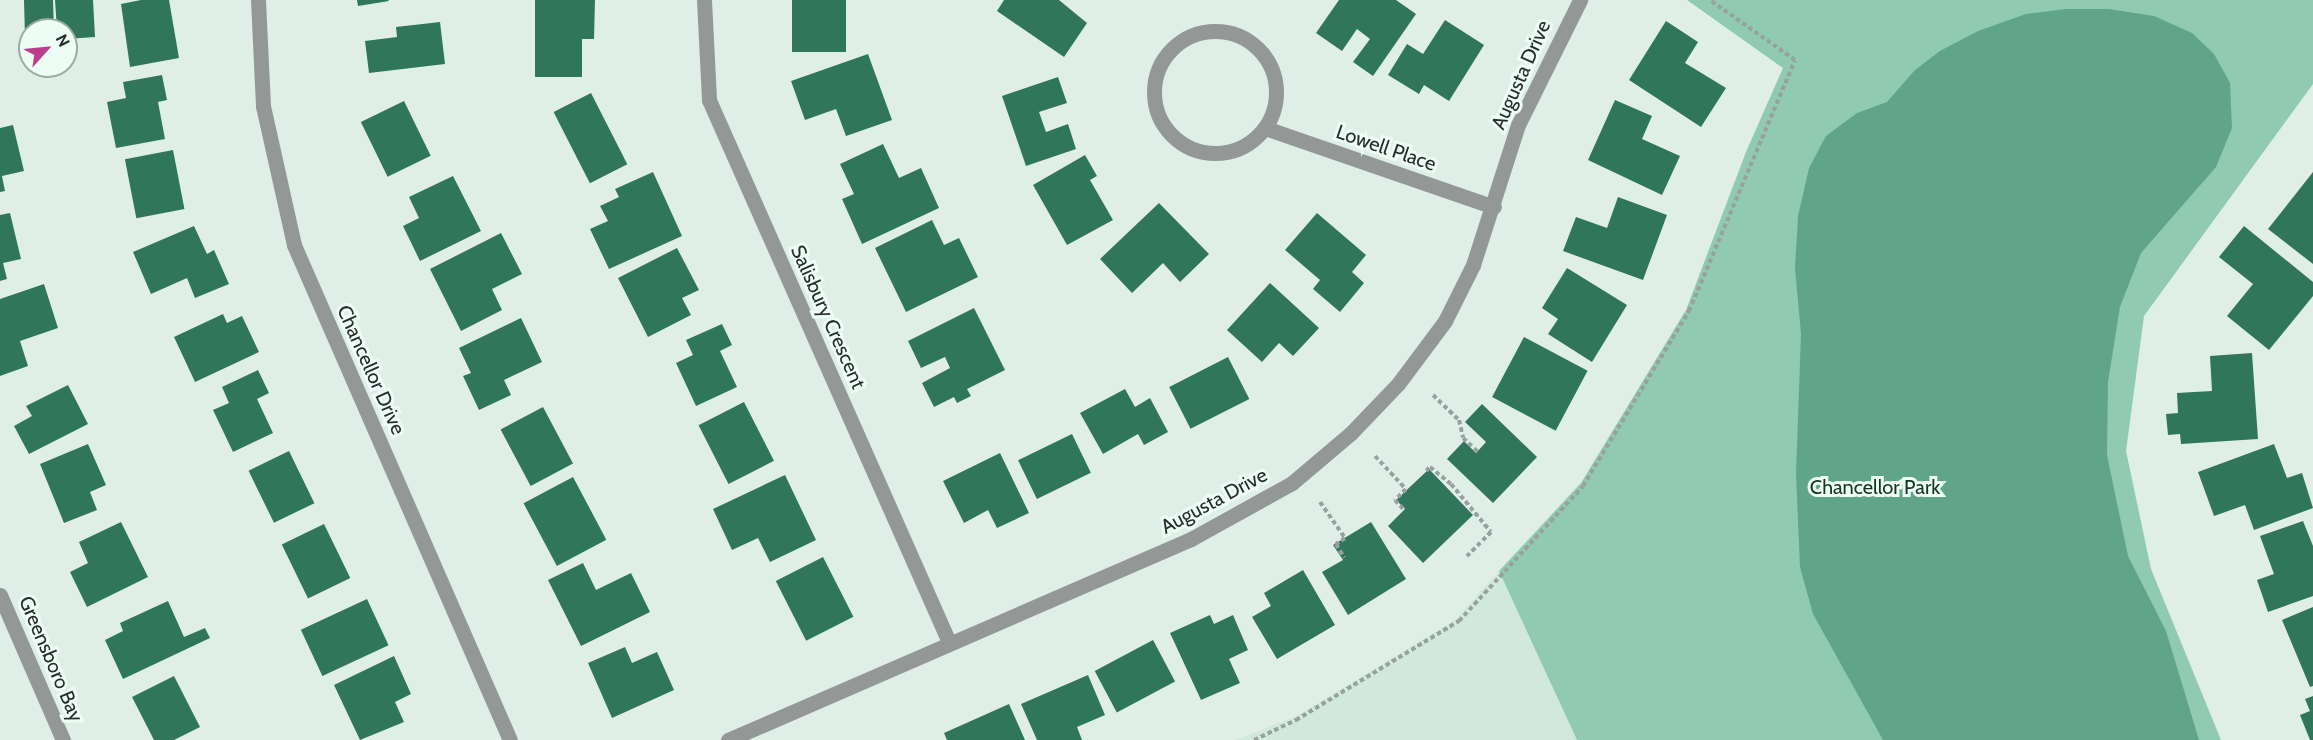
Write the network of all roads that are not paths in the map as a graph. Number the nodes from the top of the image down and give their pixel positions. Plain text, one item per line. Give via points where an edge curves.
1 (258, 0) edge
2 (704, 0) edge
3 (1580, 0) edge
4 (1265, 128) junction
5 (1494, 207) junction
6 (0, 595) edge
7 (949, 642) junction
8 (63, 740) edge
9 (510, 740) edge
10 (728, 740) edge

1 - 9 street, Chancellor Drive via 263,106 294,245
2 - 7 street, Salisbury Crescent via 709,100
3 - 5 street, Augusta Drive via 1518,125
4 - 4 street via 1274,108 1273,75 1259,50 1240,36 1216,30 1195,34 1163,58 1155,78 1155,107 1165,129 1185,146 1223,153 1243,147
4 - 5 street, Lowell Place
5 - 7 street, Augusta Drive via 1445,321 1376,406 1292,483 1191,539
6 - 8 street, Greensboro Bay
7 - 10 street, Augusta Drive

